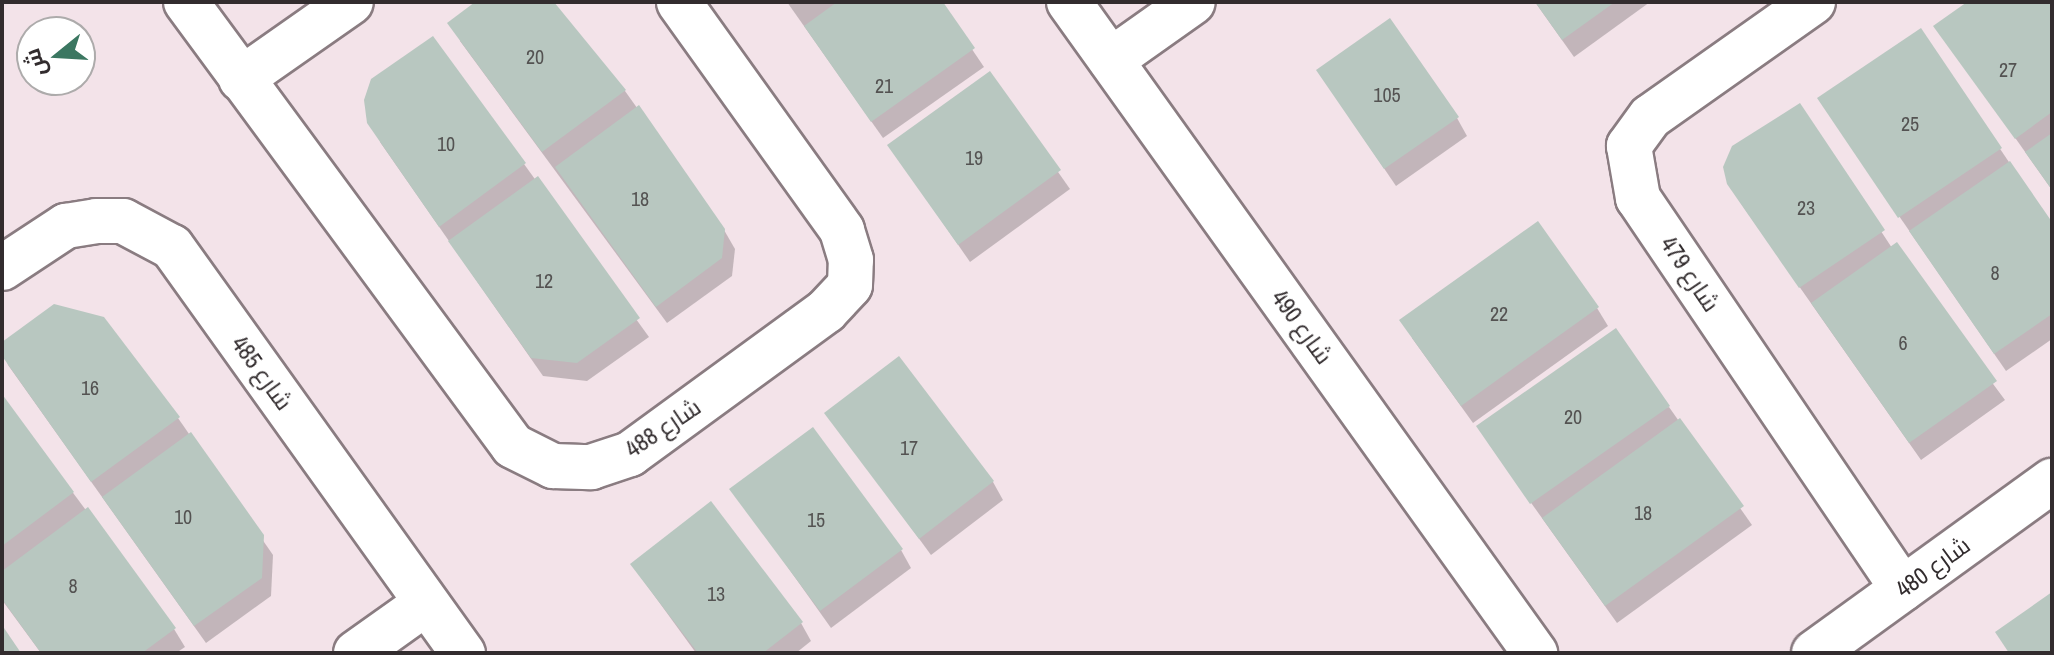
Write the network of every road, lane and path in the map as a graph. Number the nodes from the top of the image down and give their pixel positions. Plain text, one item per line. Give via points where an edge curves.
1 (186, 2) edge
2 (351, 2) edge
3 (679, 2) edge
4 (1069, 2) edge
5 (1193, 2) edge
6 (1813, 2) edge
7 (1111, 60) junction
8 (241, 79) junction
9 (2, 268) edge
10 (2052, 481) edge
11 (1903, 589) junction
12 (426, 603) junction
13 (356, 653) edge
14 (463, 653) edge
15 (1535, 653) edge
16 (1814, 653) edge

1 - 8 street, شارع 488
2 - 8 street
3 - 8 street, شارع 488 via 842,230 851,260 850,285 826,311 630,454 591,467 553,466 513,446
4 - 7 street, شارع 490
5 - 7 street
6 - 11 street, شارع 479 via 1650,117 1629,146 1638,198
7 - 15 street, شارع 490
9 - 12 street, شارع 485 via 66,226 96,221 123,221 172,247
10 - 11 street, شارع 480
11 - 16 street, شارع 480
12 - 13 street
12 - 14 street, شارع 485

